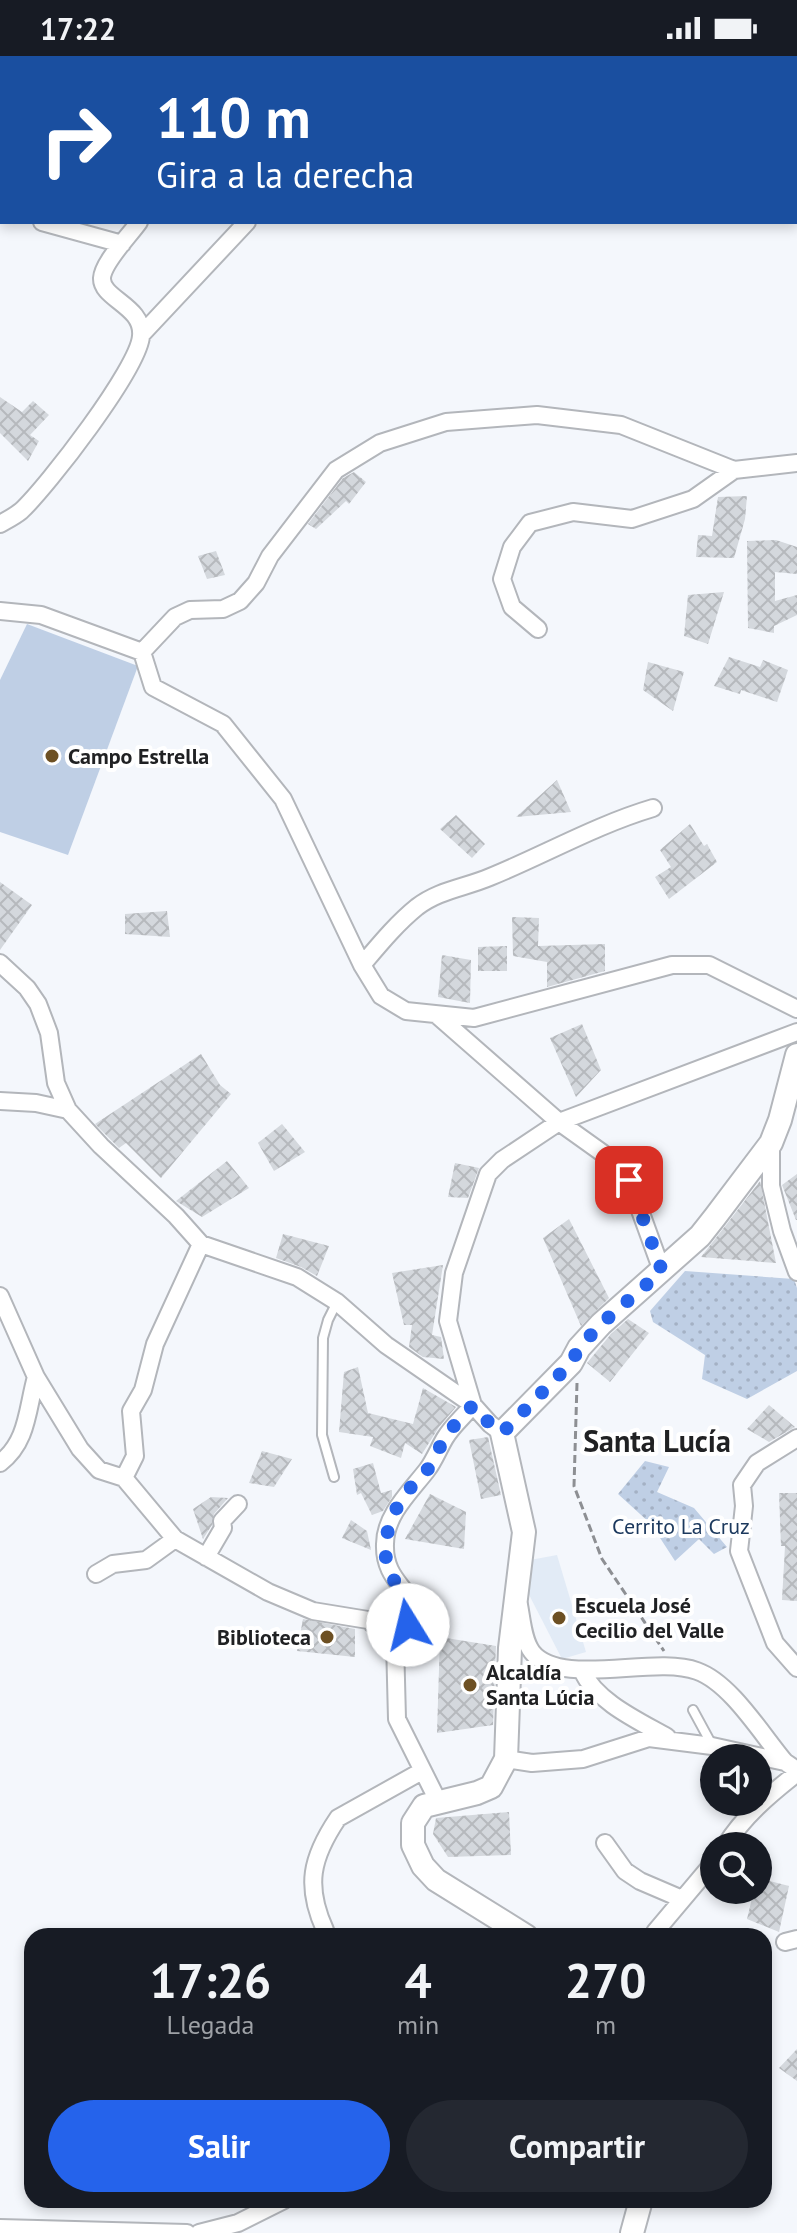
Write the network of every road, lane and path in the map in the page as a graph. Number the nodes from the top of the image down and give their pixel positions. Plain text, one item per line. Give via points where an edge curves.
1 (49, 224) edge
2 (137, 224) edge
3 (245, 224) edge
4 (122, 244) junction
5 (142, 334) junction
6 (797, 463) edge
7 (734, 470) junction
8 (0, 524) edge
9 (0, 611) edge
10 (538, 629) dead end
11 (142, 652) junction
12 (653, 808) dead end
13 (0, 963) edge
14 (362, 965) junction
15 (797, 1009) edge
16 (438, 1016) junction
17 (797, 1032) edge
18 (797, 1055) edge
19 (0, 1101) edge
20 (68, 1110) junction
21 (559, 1122) junction
22 (771, 1143) junction
23 (201, 1244) junction
24 (662, 1271) junction
25 (797, 1272) edge
26 (0, 1296) edge
27 (337, 1302) junction
28 (579, 1348) junction
29 (36, 1377) junction
30 (473, 1405) junction
31 (502, 1433) junction
32 (797, 1438) edge
33 (0, 1463) edge
34 (334, 1477) dead end
35 (124, 1478) junction
36 (238, 1504) dead end
37 (175, 1539) junction
38 (206, 1557) junction
39 (96, 1574) dead end
40 (517, 1596) junction
41 (395, 1641) junction
42 (676, 1667) junction
43 (797, 1668) edge
44 (582, 1671) junction
45 (693, 1710) dead end
46 (672, 1740) junction
47 (700, 1744) edge
48 (711, 1744) edge
49 (506, 1759) junction
50 (772, 1763) edge
51 (793, 1769) edge
52 (422, 1771) junction
53 (439, 1803) junction
54 (734, 1832) edge
55 (605, 1843) dead end
56 (700, 1878) edge
57 (682, 1899) junction
58 (324, 1928) edge
59 (513, 1928) edge
60 (658, 1928) edge
61 (268, 2208) edge
62 (639, 2208) edge
63 (0, 2228) edge
64 (187, 2233) edge
65 (199, 2233) edge
66 (632, 2233) edge

1 - 4 street
2 - 4 street
3 - 5 street
4 - 5 street via 102,278 137,315
5 - 8 street via 136,356 75,448 20,511
6 - 7 street
7 - 10 street via 693,499 632,519 573,512 530,523 512,547 502,579 512,607
7 - 11 street via 621,425 537,415 446,422 380,443 336,470 240,601 175,617
9 - 11 street via 41,615
11 - 14 street via 153,687 223,724 283,799
12 - 14 street via 486,879 438,893
13 - 20 street via 38,1004 49,1033 56,1083
14 - 16 street via 381,996 406,1011
15 - 16 street via 709,965 672,965 474,1018
16 - 21 street
17 - 21 street
18 - 22 street
19 - 20 street
20 - 23 street
21 - 24 street via 608,1157 629,1180
21 - 30 street via 488,1174 454,1273 448,1321
22 - 24 street via 700,1236
22 - 25 street via 771,1186
23 - 27 street via 297,1277
23 - 35 street via 131,1411 135,1456
24 - 28 street
26 - 29 street
27 - 30 street via 386,1345
27 - 34 lane via 323,1338 322,1435
28 - 31 street via 571,1363
28 - 42 path via 574,1486 602,1559
29 - 33 street via 26,1426 17,1446
29 - 35 street via 80,1449 99,1470
30 - 31 street
30 - 41 street via 404,1495 387,1529 388,1569 410,1598 413,1611
31 - 40 street via 524,1532
32 - 43 street via 757,1463 742,1485 739,1551 775,1643
35 - 37 street
36 - 38 street via 222,1521
37 - 38 street
37 - 39 street via 146,1560 113,1564
38 - 41 street via 313,1611 368,1620
40 - 44 street via 534,1655
40 - 49 street
41 - 52 street via 397,1719
42 - 44 street
42 - 51 street via 716,1680
44 - 46 street via 589,1686
45 - 48 lane
46 - 47 street
46 - 49 street via 649,1738 583,1759
49 - 53 street via 491,1787
50 - 51 street
51 - 54 street
52 - 53 street
52 - 58 street via 338,1818 329,1831 313,1879 314,1906
53 - 59 street via 424,1806 413,1823 413,1845 423,1866 436,1880
55 - 57 street via 625,1871
56 - 57 street
57 - 60 street
61 - 65 street
62 - 66 street
63 - 64 street

